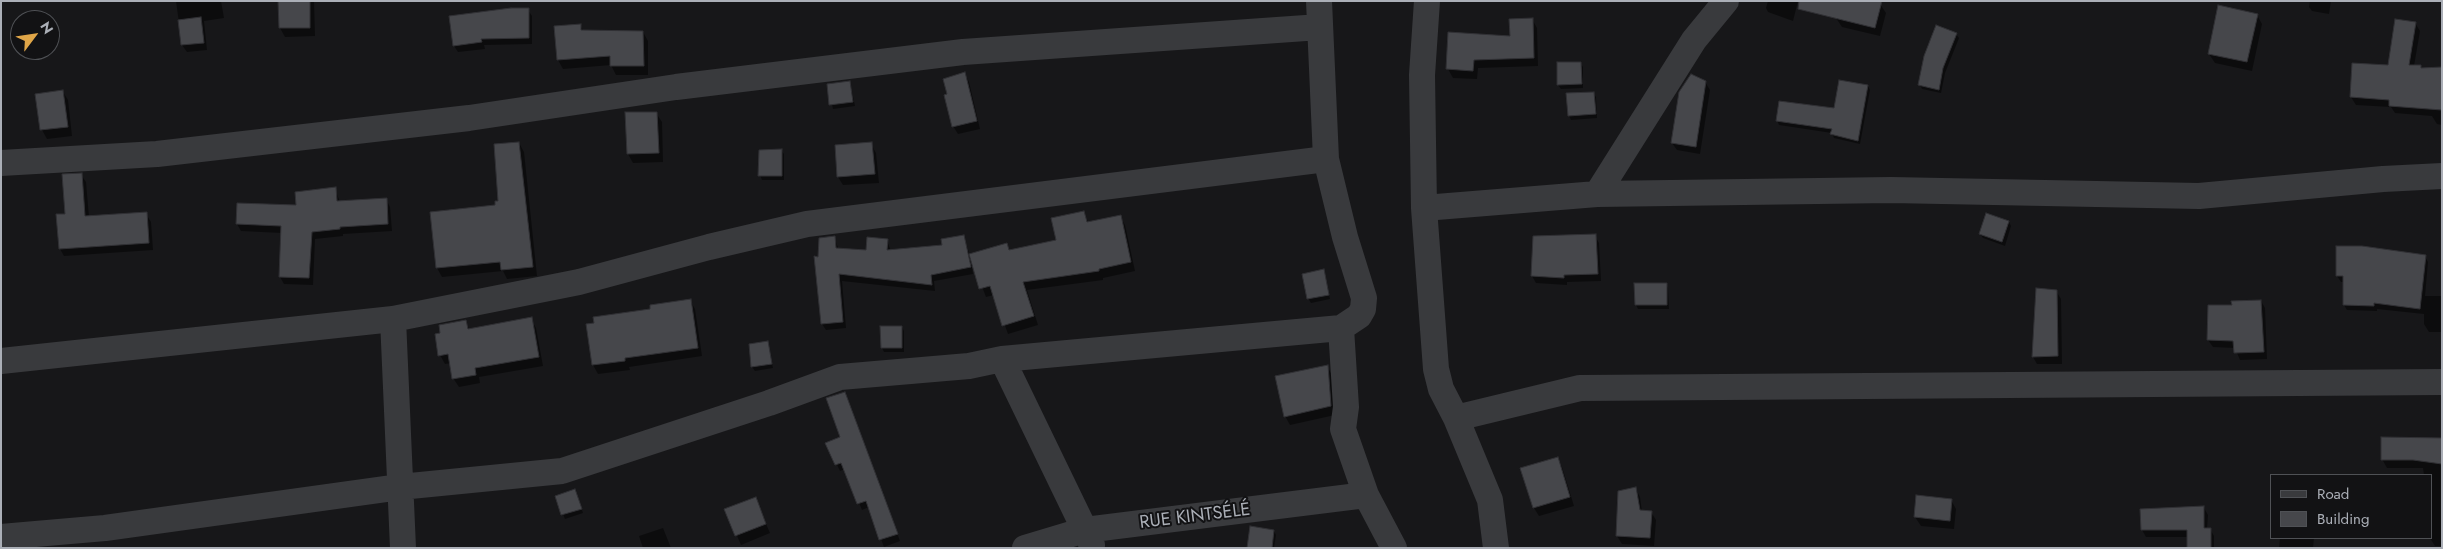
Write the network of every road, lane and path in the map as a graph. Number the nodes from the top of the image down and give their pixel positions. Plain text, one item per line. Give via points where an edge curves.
1 (1319, 1) edge
2 (1427, 1) edge
3 (1726, 1) edge
4 (1320, 27) junction
5 (1326, 159) junction
6 (1, 163) edge
7 (2442, 176) edge
8 (1597, 194) junction
9 (1424, 208) junction
10 (393, 319) junction
11 (1341, 328) junction
12 (1002, 359) junction
13 (1, 360) edge
14 (2442, 382) edge
15 (1456, 418) junction
16 (400, 487) junction
17 (1366, 495) junction
18 (1, 537) edge
19 (1090, 539) edge
20 (403, 548) edge
21 (1025, 548) edge
22 (1394, 548) edge
23 (1496, 548) edge

1 - 4 street
2 - 9 street via 1422,75
3 - 8 street via 1694,40
4 - 5 street
4 - 6 street via 964,52 676,87 469,118 158,154
5 - 10 street via 806,224 579,282
5 - 11 street via 1364,298 1359,316
7 - 8 street via 2199,196 1891,190
8 - 9 street
9 - 15 street via 1436,369 1441,389
10 - 13 street
10 - 16 street
11 - 12 street
11 - 17 street via 1346,407 1343,429
12 - 16 street via 969,366 840,377 562,471
12 - 19 street
14 - 15 street via 1580,388
15 - 23 street via 1490,500
16 - 18 street via 105,528
16 - 20 street
17 - 19 street, RUE KINTSÉLÉ
17 - 22 street
19 - 21 street, RUE KINTSÉLÉ

